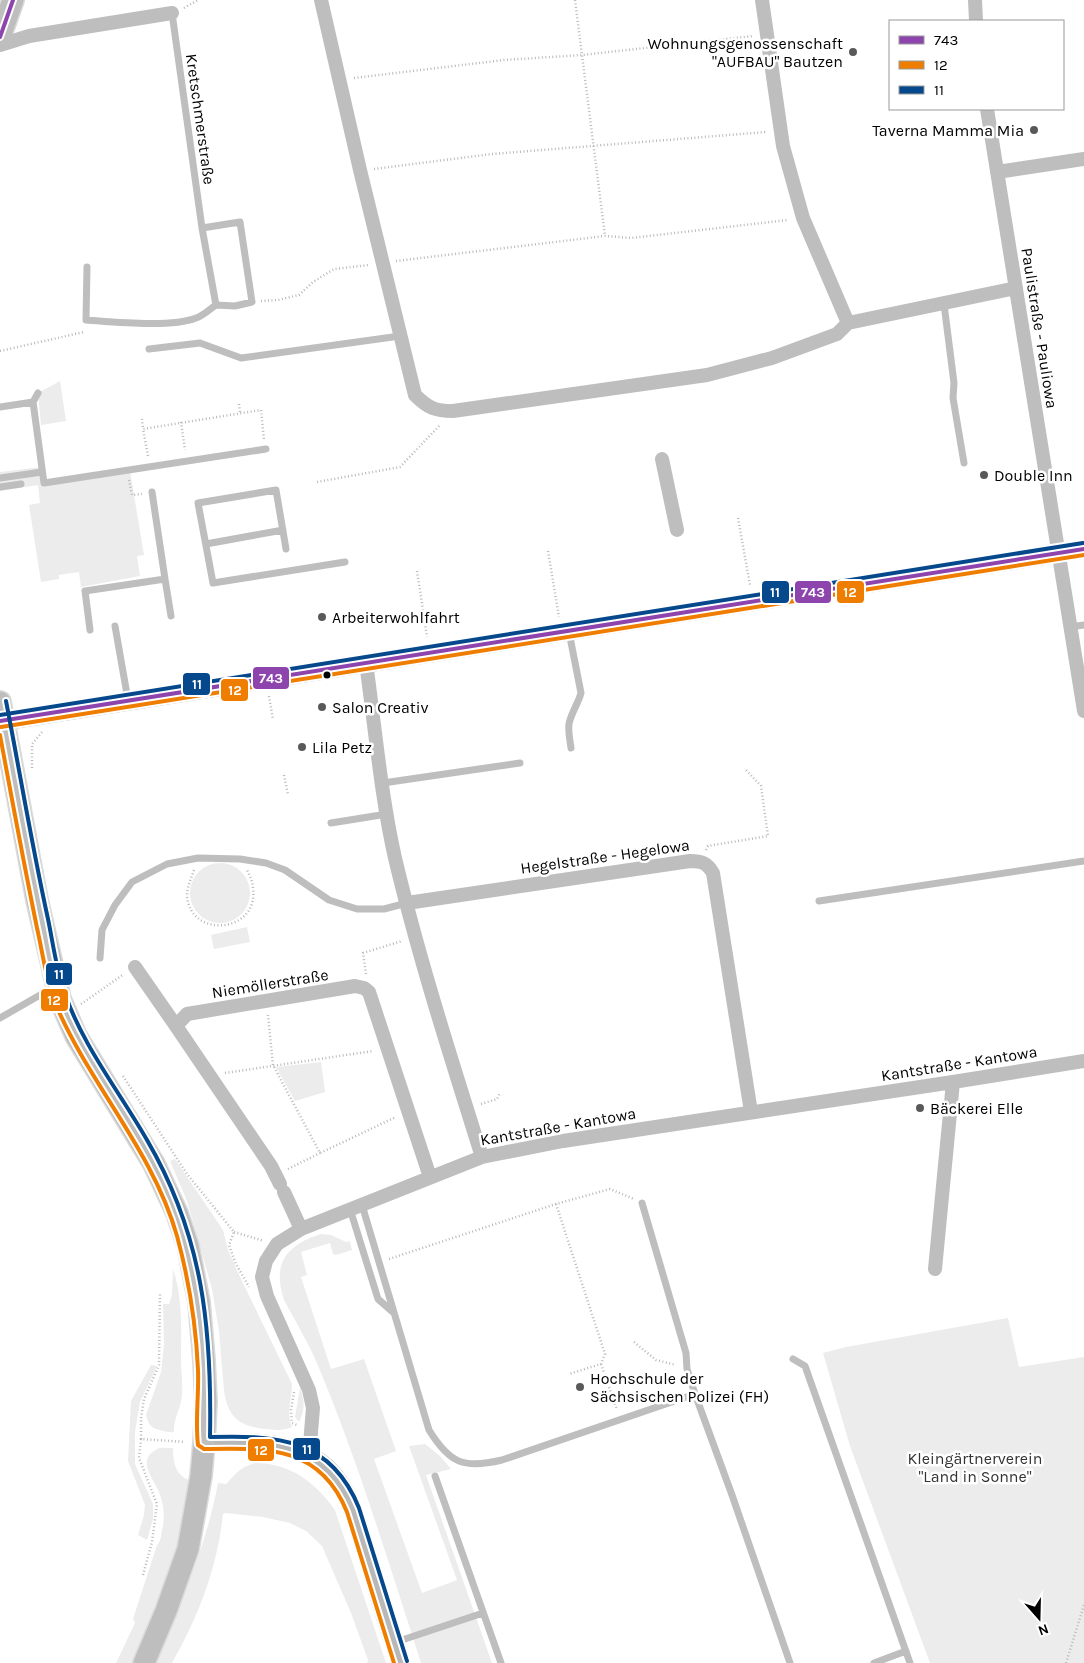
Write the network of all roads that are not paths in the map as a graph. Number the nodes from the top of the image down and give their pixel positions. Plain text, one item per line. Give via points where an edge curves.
1 (13, 0) edge
2 (321, 0) edge
3 (762, 0) edge
4 (975, 0) edge
5 (172, 13) joint
6 (976, 20) edge
7 (0, 37) edge
8 (0, 45) edge
9 (987, 110) edge
10 (1084, 159) edge
11 (997, 172) junction
12 (202, 228) junction
13 (87, 267) dead end
14 (1016, 288) junction
15 (944, 304) junction
16 (216, 305) junction
17 (848, 323) junction
18 (400, 336) junction
19 (149, 349) dead end
20 (38, 393) dead end
21 (33, 402) junction
22 (0, 407) edge
23 (266, 448) road end
24 (662, 460) dead end
25 (964, 463) dead end
26 (42, 472) junction
27 (0, 478) edge
28 (21, 484) dead end
29 (0, 487) edge
30 (152, 492) road end
31 (283, 530) junction
32 (677, 530) dead end
33 (206, 544) junction
34 (286, 549) dead end
35 (1084, 549) edge
36 (1058, 553) junction
37 (345, 562) dead end
38 (165, 579) junction
39 (171, 616) dead end
40 (115, 626) dead end
41 (1077, 626) edge
42 (90, 630) dead end
43 (566, 632) junction
44 (366, 663) junction
45 (128, 700) junction
46 (1084, 711) edge
47 (1, 715) edge
48 (571, 748) dead end
49 (520, 763) dead end
50 (383, 783) junction
51 (388, 814) junction
52 (331, 823) dead end
53 (1084, 861) edge
54 (819, 902) dead end
55 (406, 903) junction
56 (100, 958) dead end
57 (134, 967) road end
58 (57, 985) junction
59 (0, 1018) edge
60 (176, 1026) junction
61 (1084, 1060) edge
62 (953, 1082) junction
63 (750, 1112) junction
64 (482, 1157) junction
65 (430, 1177) junction
66 (642, 1203) road end
67 (356, 1207) junction
68 (301, 1229) junction
69 (935, 1269) dead end
70 (395, 1314) junction
71 (794, 1359) dead end
72 (695, 1394) junction
73 (204, 1443) junction
74 (309, 1456) junction
75 (435, 1476) dead end
76 (483, 1613) junction
77 (394, 1643) junction
78 (906, 1651) junction
79 (144, 1663) edge
80 (401, 1663) edge
81 (501, 1663) edge
82 (790, 1663) edge
83 (874, 1663) edge
84 (910, 1663) edge

1 - 7 main road
2 - 18 street
3 - 17 street via 780,130 802,218
4 - 6 street
5 - 8 street via 29,36
5 - 12 lane, Kretschmerstraße
9 - 11 street, Paulistraße - Pauliowa
10 - 11 street
11 - 14 street, Paulistraße - Pauliowa
12 - 16 lane, Kretschmerstraße
12 - 16 lane via 240,222 252,302 235,306
13 - 16 lane via 86,320 179,321 196,318
14 - 15 street
14 - 36 street, Paulistraße - Pauliowa
15 - 17 street
15 - 25 lane via 953,398
17 - 18 street via 837,334 772,358 707,375 453,411 438,411 415,395
18 - 19 lane via 240,358 200,343
20 - 21 lane
21 - 22 lane
21 - 26 lane
23 - 26 lane via 44,484
24 - 32 street
26 - 27 lane
28 - 29 lane
30 - 38 lane
31 - 33 lane
31 - 33 lane via 276,490 198,503
31 - 34 lane
33 - 37 lane via 213,583
35 - 36 main road
36 - 41 street, Paulistraße - Pauliowa
36 - 43 main road
38 - 39 lane
38 - 42 lane via 85,591
40 - 45 lane
41 - 46 street, Paulistraße - Pauliowa
43 - 44 main road
43 - 48 lane via 581,693 569,723
44 - 45 main road
44 - 50 street
45 - 47 main road via 40,715
47 - 58 main road
49 - 50 lane
50 - 51 street
51 - 52 lane
51 - 55 street
53 - 54 lane
55 - 56 lane via 357,909 329,900 285,870 266,863 198,858 167,864 132,882 102,930
55 - 63 street, Hegelstraße - Hegelowa via 702,861 713,873
55 - 64 street
57 - 60 street
58 - 59 lane
58 - 73 main road via 76,1036 154,1164 177,1213 199,1302 204,1360
60 - 65 street, Niemöllerstraße via 187,1014 355,986 364,988
60 - 68 street via 280,1183
61 - 62 street, Kantstraße - Kantowa
62 - 63 street, Kantstraße - Kantowa
62 - 69 street
63 - 64 street, Kantstraße - Kantowa
64 - 65 street, Kantstraße - Kantowa
65 - 67 street, Kantstraße - Kantowa
66 - 72 lane via 686,1352 687,1369
67 - 68 street, Kantstraße - Kantowa
67 - 70 lane via 380,1262
67 - 70 lane via 378,1299
68 - 74 street, Kantstraße - Kantowa via 277,1244 266,1261 262,1276 267,1296 309,1390 313,1408
70 - 72 lane via 429,1430 449,1457 468,1464 482,1465 502,1460
71 - 78 lane via 805,1366
72 - 82 lane
73 - 74 main road via 260,1442
73 - 79 main road via 188,1549
74 - 77 main road via 324,1466 342,1487 355,1516
75 - 76 lane
76 - 77 lane
76 - 81 lane
77 - 80 main road
78 - 83 lane
78 - 84 lane

